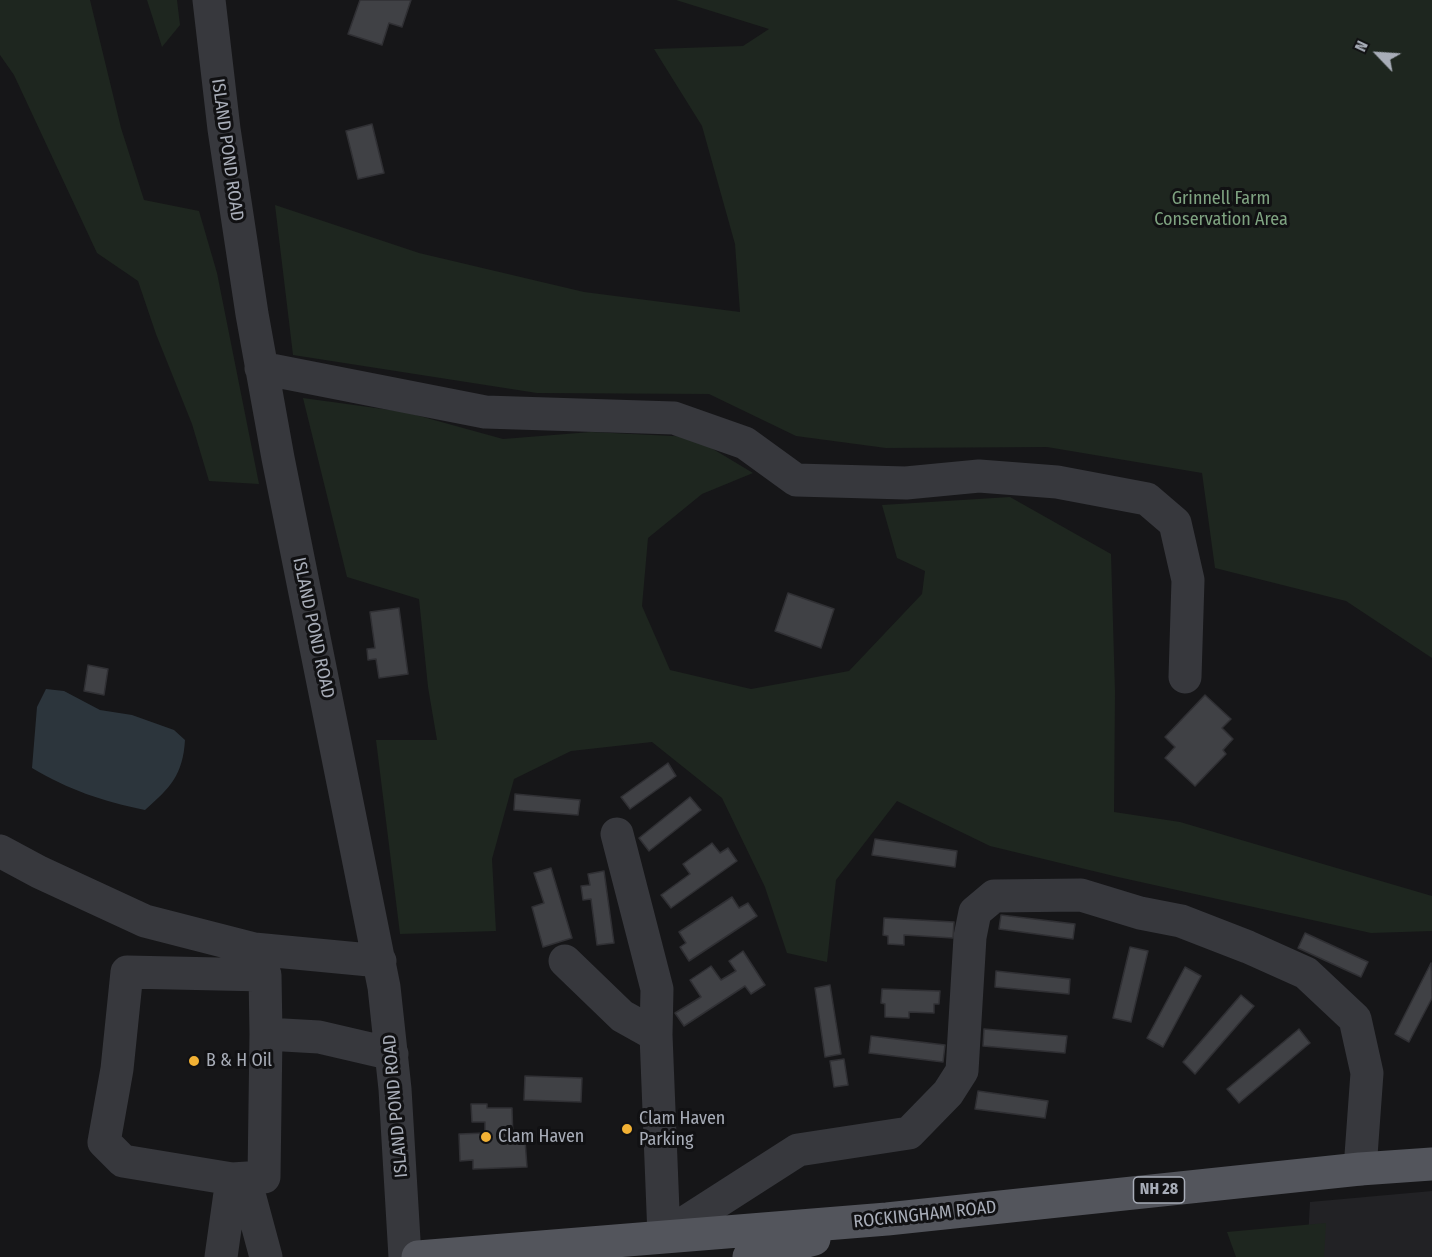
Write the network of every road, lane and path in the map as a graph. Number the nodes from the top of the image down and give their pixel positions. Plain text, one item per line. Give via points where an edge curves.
1 (209, 0) edge
2 (261, 368) junction
3 (1185, 677) dead end
4 (617, 834) dead end
5 (0, 851) edge
6 (380, 961) junction
7 (565, 962) dead end
8 (266, 1034) junction
9 (656, 1035) junction
10 (392, 1054) junction
11 (1432, 1164) edge
12 (1360, 1169) junction
13 (238, 1179) junction
14 (887, 1219) junction
15 (664, 1236) junction
16 (221, 1257) edge
17 (266, 1257) edge
18 (405, 1257) edge
19 (418, 1257) edge
20 (749, 1257) edge

1 - 2 street, ISLAND POND ROAD via 231,185
2 - 3 street via 485,412 674,418 744,443 796,480 906,483 979,476 1057,482 1147,499 1175,523 1188,580
2 - 6 street, ISLAND POND ROAD
4 - 9 street via 657,989
5 - 6 street via 145,921 254,949
6 - 10 street, ISLAND POND ROAD
7 - 9 street via 622,1016
8 - 10 street via 319,1037
8 - 13 street via 264,1177
8 - 13 street via 266,975 127,972 117,1070 104,1142 123,1161
9 - 15 street
10 - 18 street, ISLAND POND ROAD
11 - 12 main road, ROCKINGHAM ROAD / NH 28
12 - 14 main road, ROCKINGHAM ROAD / NH 28
12 - 15 street via 1367,1073 1355,1019 1306,974 1181,921 1081,895 994,896 975,912 962,1071 948,1093 909,1133 798,1150
13 - 16 street
13 - 17 street
14 - 15 main road, ROCKINGHAM ROAD / NH 28
14 - 20 main road, NH 28
15 - 19 main road, ROCKINGHAM ROAD / NH 28

